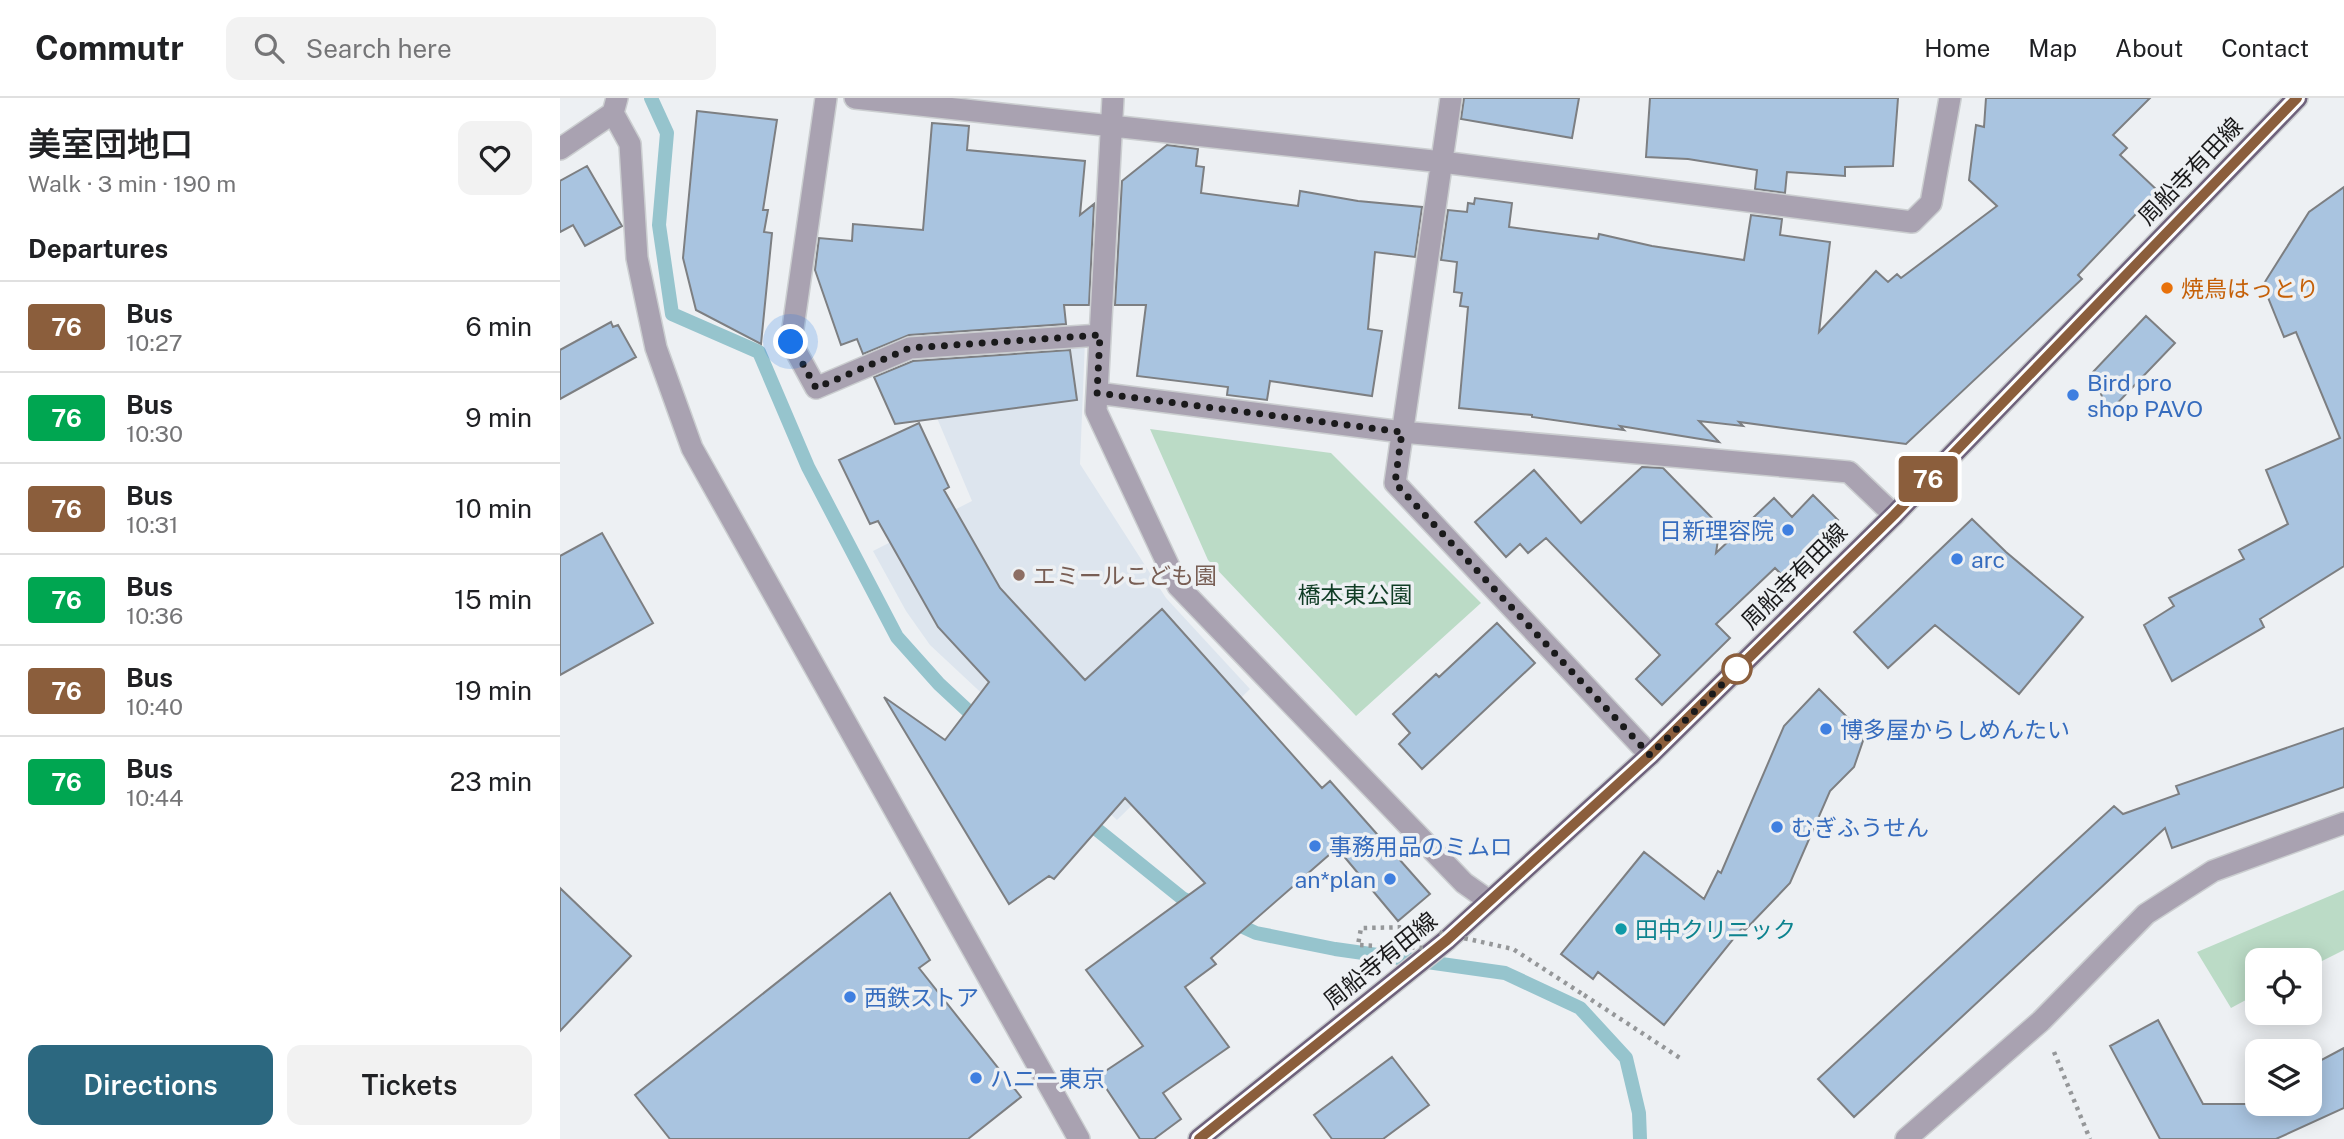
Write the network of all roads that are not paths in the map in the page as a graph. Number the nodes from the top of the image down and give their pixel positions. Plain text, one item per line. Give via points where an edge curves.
1 (827, 98) edge
2 (855, 98) edge
3 (1113, 98) edge
4 (1451, 98) edge
5 (1950, 98) edge
6 (2297, 98) edge
7 (615, 106) edge
8 (1110, 127) junction
9 (560, 149) edge
10 (1442, 162) junction
11 (1100, 335) junction
12 (1097, 393) junction
13 (1402, 432) junction
14 (1894, 515) junction
15 (1650, 755) junction
16 (2344, 823) edge
17 (1488, 900) junction
18 (1079, 1139) edge
19 (1199, 1139) edge
20 (1906, 1139) edge

1 - 11 street via 791,342 816,388 910,348
2 - 8 street
3 - 8 street
4 - 10 street
5 - 10 street via 1931,203 1912,222
6 - 14 main road, 周船寺有田線
7 - 9 street
7 - 18 street via 630,144 638,258 656,348 692,448
8 - 10 street
8 - 11 street
10 - 13 street
11 - 12 street
12 - 13 street
12 - 17 street via 1096,411 1178,586 1464,883
13 - 14 street via 1849,472
13 - 15 street via 1395,483
14 - 15 main road, 周船寺有田線
15 - 17 main road, 周船寺有田線
16 - 20 street via 2213,871 2146,914 2041,1021
17 - 19 main road, 周船寺有田線 via 1447,940

